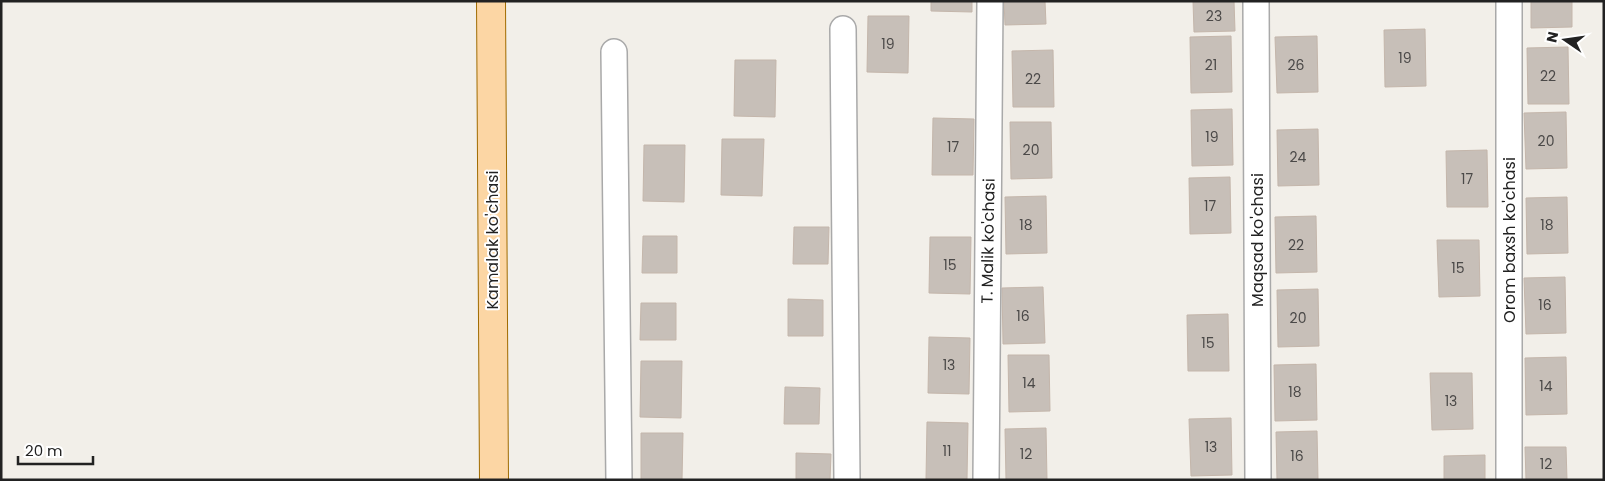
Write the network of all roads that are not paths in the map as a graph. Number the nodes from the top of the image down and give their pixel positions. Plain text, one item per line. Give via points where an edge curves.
1 (491, 1) edge
2 (990, 1) edge
3 (1256, 1) edge
4 (1509, 1) edge
5 (843, 29) dead end
6 (614, 52) dead end
7 (494, 480) edge
8 (619, 480) edge
9 (848, 480) edge
10 (986, 480) edge
11 (1258, 480) edge
12 (1509, 480) edge

1 - 7 main road, Kamalak ko'chasi
2 - 10 street, T. Malik ko'chasi
3 - 11 street, Maqsad ko'chasi
4 - 12 street, Orom baxsh ko'chasi
5 - 9 street
6 - 8 street

